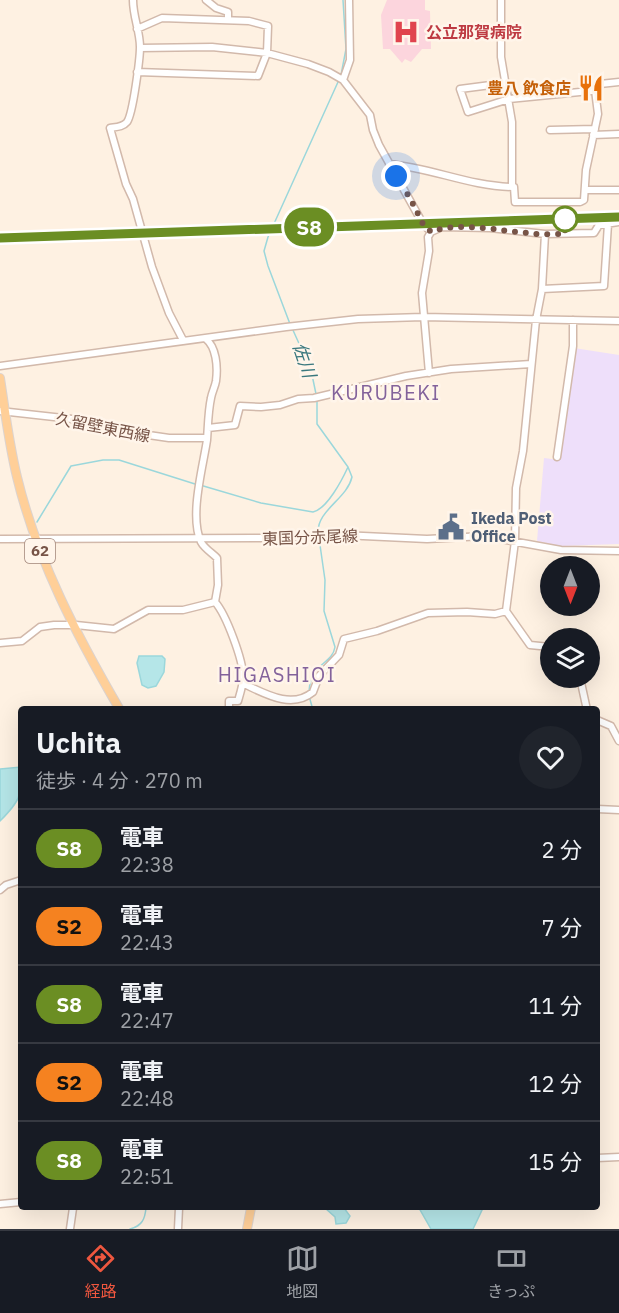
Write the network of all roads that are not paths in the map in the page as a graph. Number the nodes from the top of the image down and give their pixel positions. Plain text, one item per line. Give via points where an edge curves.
1 (133, 0) edge
2 (206, 0) edge
3 (349, 0) edge
4 (501, 0) edge
5 (228, 20) junction
6 (137, 29) junction
7 (140, 48) junction
8 (267, 53) junction
9 (137, 72) junction
10 (342, 80) junction
11 (506, 82) junction
12 (619, 82) edge
13 (595, 90) junction
14 (509, 99) junction
15 (550, 130) dead end
16 (594, 132) junction
17 (619, 134) edge
18 (389, 164) junction
19 (512, 187) junction
20 (619, 189) edge
21 (585, 190) junction
22 (619, 222) edge
23 (608, 224) junction
24 (431, 232) junction
25 (545, 234) junction
26 (542, 289) junction
27 (423, 317) junction
28 (536, 320) junction
29 (573, 320) junction
30 (619, 321) edge
31 (205, 338) junction
32 (183, 340) junction
33 (531, 364) junction
34 (0, 366) edge
35 (429, 373) junction
36 (0, 378) edge
37 (2, 411) edge
38 (208, 428) junction
39 (207, 438) junction
40 (557, 457) dead end
41 (0, 539) edge
42 (36, 539) junction
43 (200, 539) junction
44 (515, 541) junction
45 (619, 551) edge
46 (215, 602) junction
47 (506, 611) junction
48 (72, 625) junction
49 (0, 643) edge
50 (540, 646) edge
51 (242, 682) junction
52 (582, 688) edge
53 (118, 706) edge
54 (229, 706) edge
55 (586, 706) edge
56 (600, 721) edge
57 (619, 741) edge
58 (600, 809) edge
59 (619, 810) edge
60 (18, 881) edge
61 (0, 890) edge
62 (619, 1157) edge
63 (600, 1158) edge
64 (18, 1202) edge
65 (0, 1204) edge
66 (73, 1210) edge
67 (179, 1210) edge
68 (251, 1210) edge
69 (70, 1229) edge
70 (178, 1229) edge
71 (247, 1229) edge

1 - 6 street
2 - 5 street via 228,12
3 - 10 street via 350,60
4 - 11 street via 501,57
5 - 6 street via 162,18
5 - 8 street via 268,26
6 - 7 street
7 - 8 street
7 - 9 street
8 - 9 street via 258,76
8 - 10 street via 329,72
9 - 32 street via 130,117 122,126 110,128 152,267
10 - 18 street via 370,115 372,130
11 - 14 street
11 - 14 street via 460,89 468,112
12 - 13 street via 600,84
13 - 14 street
13 - 16 street via 598,107
14 - 19 street
15 - 16 street
16 - 17 street
16 - 21 street
18 - 19 street via 482,186
18 - 24 street
19 - 21 street via 515,201 580,202
20 - 21 street
22 - 23 street
23 - 25 street via 599,225 594,233
23 - 26 street via 604,286
24 - 25 street via 442,227
24 - 27 street via 422,293
25 - 26 street
26 - 28 street
27 - 28 street
27 - 31 street via 358,319
27 - 35 street
28 - 29 street
28 - 33 street
29 - 30 street
29 - 40 street via 573,346
31 - 32 street
31 - 38 street via 213,346 216,381
32 - 34 street
33 - 35 street
33 - 44 street via 516,488
35 - 38 street via 280,405 240,406 235,425
36 - 37 main road, 62
37 - 39 street, 久留壁東西線 via 99,422 128,432 169,438
37 - 42 main road, 62
38 - 39 street
39 - 43 street via 197,496
41 - 42 street, 東国分赤尾線
42 - 43 street, 東国分赤尾線
42 - 48 main road, 62
43 - 44 street, 東国分赤尾線 via 359,535 427,539 484,536
43 - 46 street via 217,558
44 - 45 street, 東国分赤尾線 via 578,552
44 - 47 street
46 - 48 street via 183,610 148,610 109,630
46 - 51 street via 240,657
47 - 50 street via 530,645
47 - 51 street via 428,613 344,639 339,655 319,676 309,696 300,699 276,698
48 - 49 street via 40,627 22,642
48 - 53 main road, 62
51 - 54 street via 238,701 229,701
52 - 55 street
56 - 57 street via 611,726
58 - 59 street
60 - 61 street
62 - 63 street
64 - 65 street
66 - 69 street
67 - 70 street
68 - 71 main road

